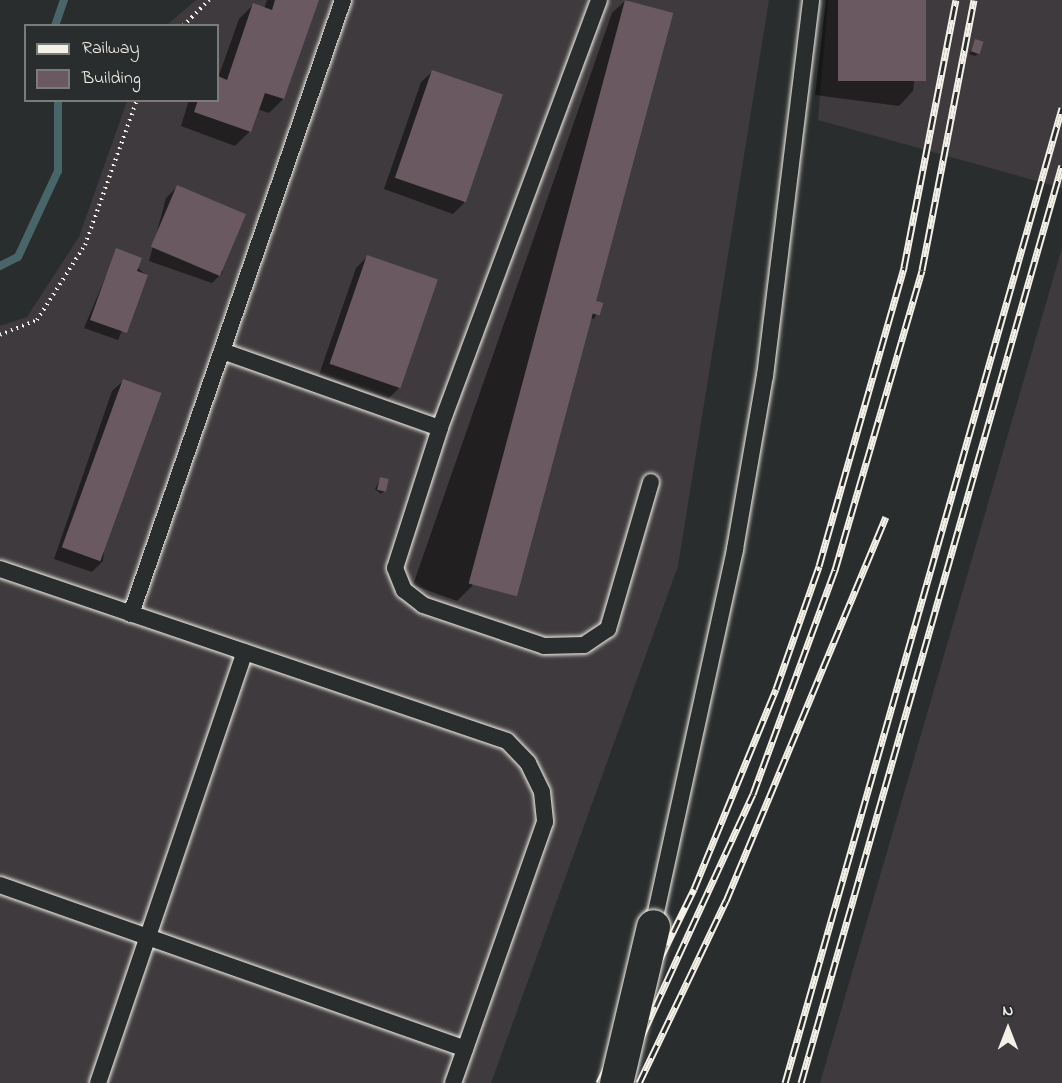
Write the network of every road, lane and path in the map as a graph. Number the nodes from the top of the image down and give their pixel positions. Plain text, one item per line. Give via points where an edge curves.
1 (209, 0) edge
2 (343, 0) edge
3 (599, 0) edge
4 (811, 0) edge
5 (185, 24) edge
6 (136, 102) edge
7 (0, 335) edge
8 (222, 351) junction
9 (440, 428) junction
10 (651, 482) dead end
11 (0, 569) edge
12 (131, 614) junction
13 (245, 652) junction
14 (0, 885) edge
15 (653, 926) joint
16 (148, 937) junction
17 (465, 1049) junction
18 (98, 1083) edge
19 (453, 1083) edge
20 (616, 1083) edge

1 - 5 path
2 - 8 lane
3 - 9 lane
4 - 15 lane via 765,376 735,549
6 - 7 path via 85,245 37,320
8 - 9 lane
8 - 12 lane
9 - 10 lane via 395,568 404,590 423,605 544,646 584,645 608,628
11 - 12 lane
12 - 13 lane
13 - 16 lane
13 - 17 lane via 507,741 528,763 542,792 545,822
14 - 16 lane
15 - 20 street, bridge
16 - 17 lane
16 - 18 lane
17 - 19 lane

